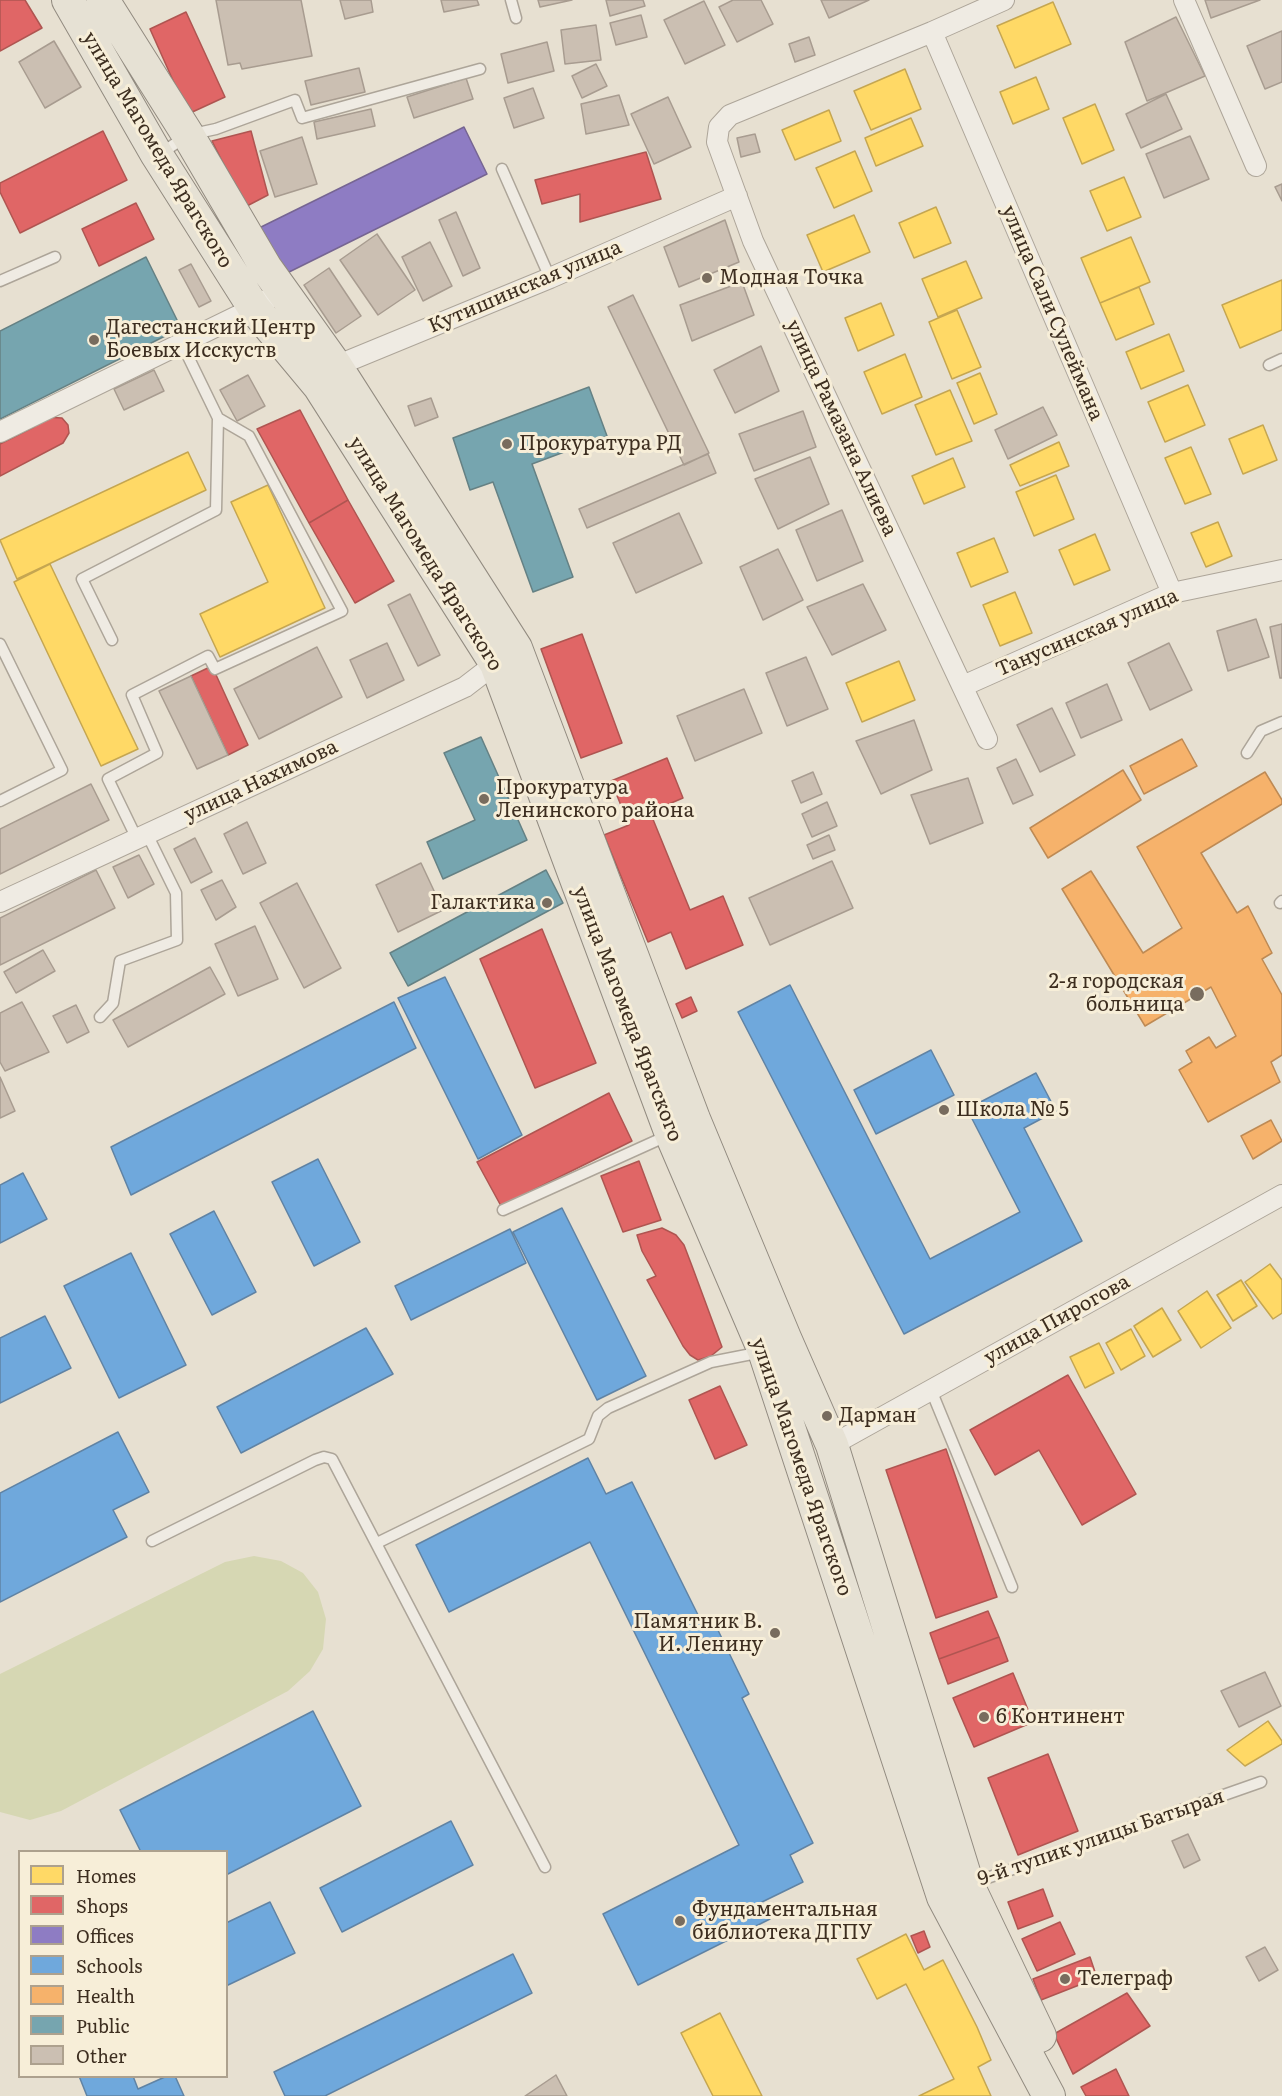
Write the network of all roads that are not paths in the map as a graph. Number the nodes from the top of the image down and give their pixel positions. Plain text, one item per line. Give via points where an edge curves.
1 (68, 0) edge
2 (103, 0) edge
3 (511, 0) edge
4 (1004, 0) edge
5 (1184, 0) edge
6 (516, 18) dead end
7 (932, 32) junction
8 (480, 69) dead end
9 (188, 135) junction
10 (157, 155) junction
11 (1256, 166) dead end
12 (502, 169) dead end
13 (737, 196) junction
14 (55, 257) dead end
15 (550, 278) junction
16 (0, 281) edge
17 (281, 291) junction
18 (254, 308) junction
19 (182, 344) junction
20 (1282, 359) edge
21 (1269, 365) dead end
22 (328, 376) junction
23 (218, 418) junction
24 (0, 432) edge
25 (1282, 570) edge
26 (1172, 593) junction
27 (112, 640) dead end
28 (0, 644) edge
29 (506, 656) junction
30 (963, 686) junction
31 (1282, 722) edge
32 (987, 739) dead end
33 (1246, 753) dead end
34 (0, 801) edge
35 (142, 836) junction
36 (0, 902) edge
37 (100, 1017) dead end
38 (683, 1127) junction
39 (1282, 1195) edge
40 (503, 1210) dead end
41 (775, 1345) junction
42 (931, 1390) junction
43 (832, 1445) junction
44 (153, 1541) dead end
45 (377, 1543) junction
46 (1011, 1587) dead end
47 (1261, 1782) dead end
48 (545, 1867) dead end
49 (955, 1891) junction
50 (1049, 2096) edge
51 (1070, 2096) edge

1 - 10 main road, улица Магомеда Ярагского
2 - 9 main road, улица Магомеда Ярагского
3 - 6 lane
4 - 7 street
5 - 11 street
7 - 13 street, улица Рамазана Алиева via 730,115 719,127 717,142
7 - 26 street, улица Сали Сулеймана
8 - 9 lane via 302,118 295,100 216,129
9 - 10 lane
9 - 17 main road, улица Магомеда Ярагского
10 - 18 main road, улица Магомеда Ярагского
12 - 15 lane
13 - 15 street, Кутишинская улица
13 - 30 street, улица Рамазана Алиева via 753,241
14 - 16 lane
15 - 22 street, Кутишинская улица
17 - 18 street
17 - 22 main road, улица Магомеда Ярагского
18 - 19 street
18 - 22 main road, улица Магомеда Ярагского
19 - 23 lane
19 - 24 street
20 - 21 lane
22 - 29 main road, улица Магомеда Ярагского
23 - 27 lane via 216,510 82,579
23 - 35 lane via 249,436 342,611 215,669 208,656 132,695 157,753 108,779
25 - 26 street, Танусинская улица
26 - 30 street, Танусинская улица
28 - 34 lane via 62,770
29 - 35 street, улица Нахимова via 465,687
29 - 38 main road, улица Магомеда Ярагского
30 - 32 street, улица Рамазана Алиева
31 - 33 lane via 1262,731
35 - 36 street, улица Нахимова
35 - 37 lane via 176,893 177,940 120,961 113,1003
38 - 40 lane
38 - 41 main road, улица Магомеда Ярагского
39 - 42 street, улица Пирогова
41 - 43 main road, улица Магомеда Ярагского
41 - 45 lane via 711,1362 608,1408 598,1416 589,1439
41 - 49 main road, улица Магомеда Ярагского
42 - 43 street, улица Пирогова
42 - 46 lane
43 - 49 main road, улица Магомеда Ярагского
44 - 45 lane via 315,1460 329,1457
45 - 48 lane
47 - 49 lane, 9-й тупик улицы Батырая
49 - 50 main road, улица Магомеда Ярагского
49 - 51 main road, улица Магомеда Ярагского

